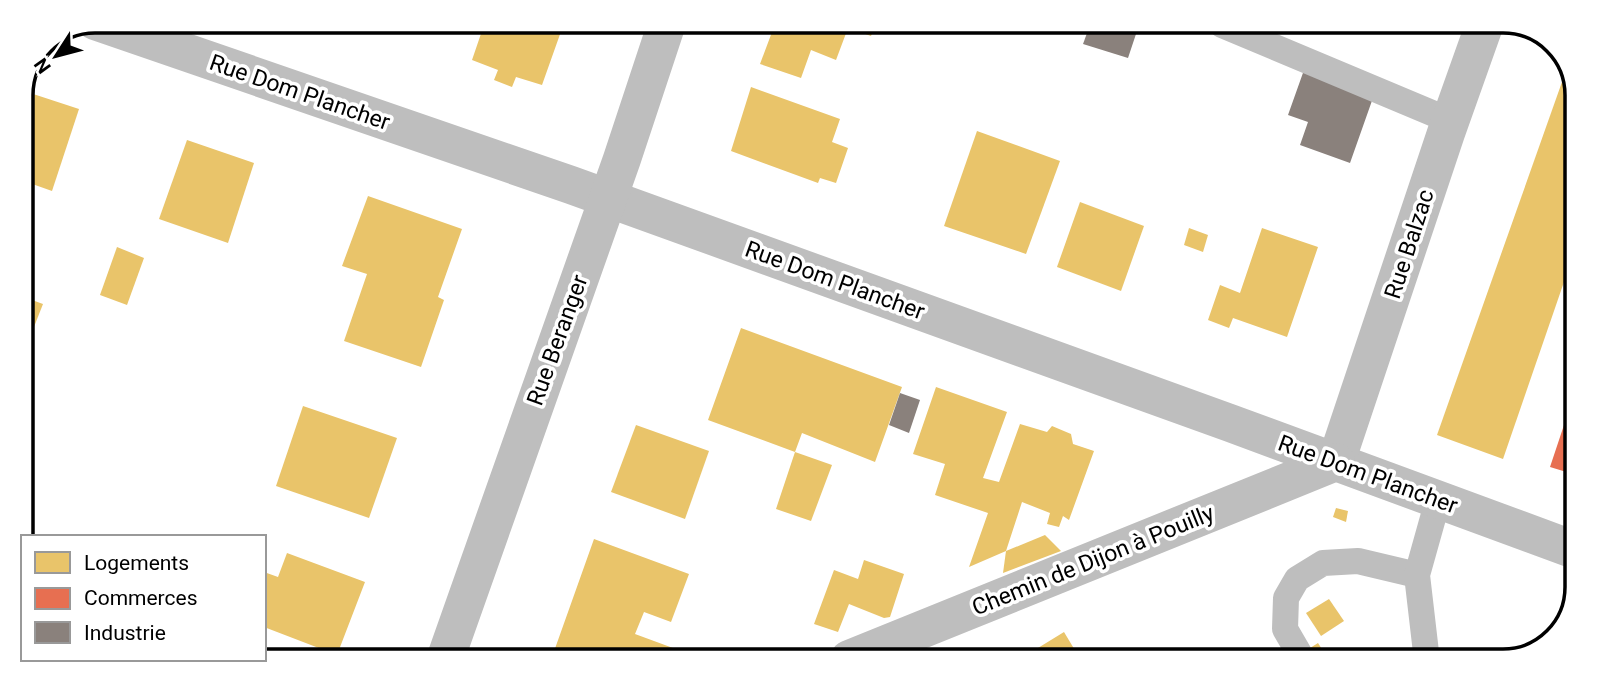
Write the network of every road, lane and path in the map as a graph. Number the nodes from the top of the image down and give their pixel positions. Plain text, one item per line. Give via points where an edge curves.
1 (130, 33) edge
2 (664, 33) edge
3 (1241, 33) edge
4 (1482, 33) edge
5 (1451, 121) junction
6 (607, 198) junction
7 (1336, 462) junction
8 (1438, 500) junction
9 (1565, 546) edge
10 (1417, 575) junction
11 (449, 649) edge
12 (874, 649) edge
13 (1297, 649) edge
14 (1426, 649) edge

1 - 6 street, Rue Dom Plancher
2 - 6 street, Rue Beranger
3 - 5 lane
4 - 5 street, Rue Balzac
5 - 7 street, Rue Balzac
6 - 7 street, Rue Dom Plancher
6 - 11 street, Rue Beranger
7 - 8 street, Rue Dom Plancher
7 - 12 street, Chemin de Dijon à Pouilly
8 - 9 street, Rue Dom Plancher
8 - 10 lane
10 - 13 lane via 1358,561 1323,563 1297,579 1286,598 1285,629
10 - 14 lane

